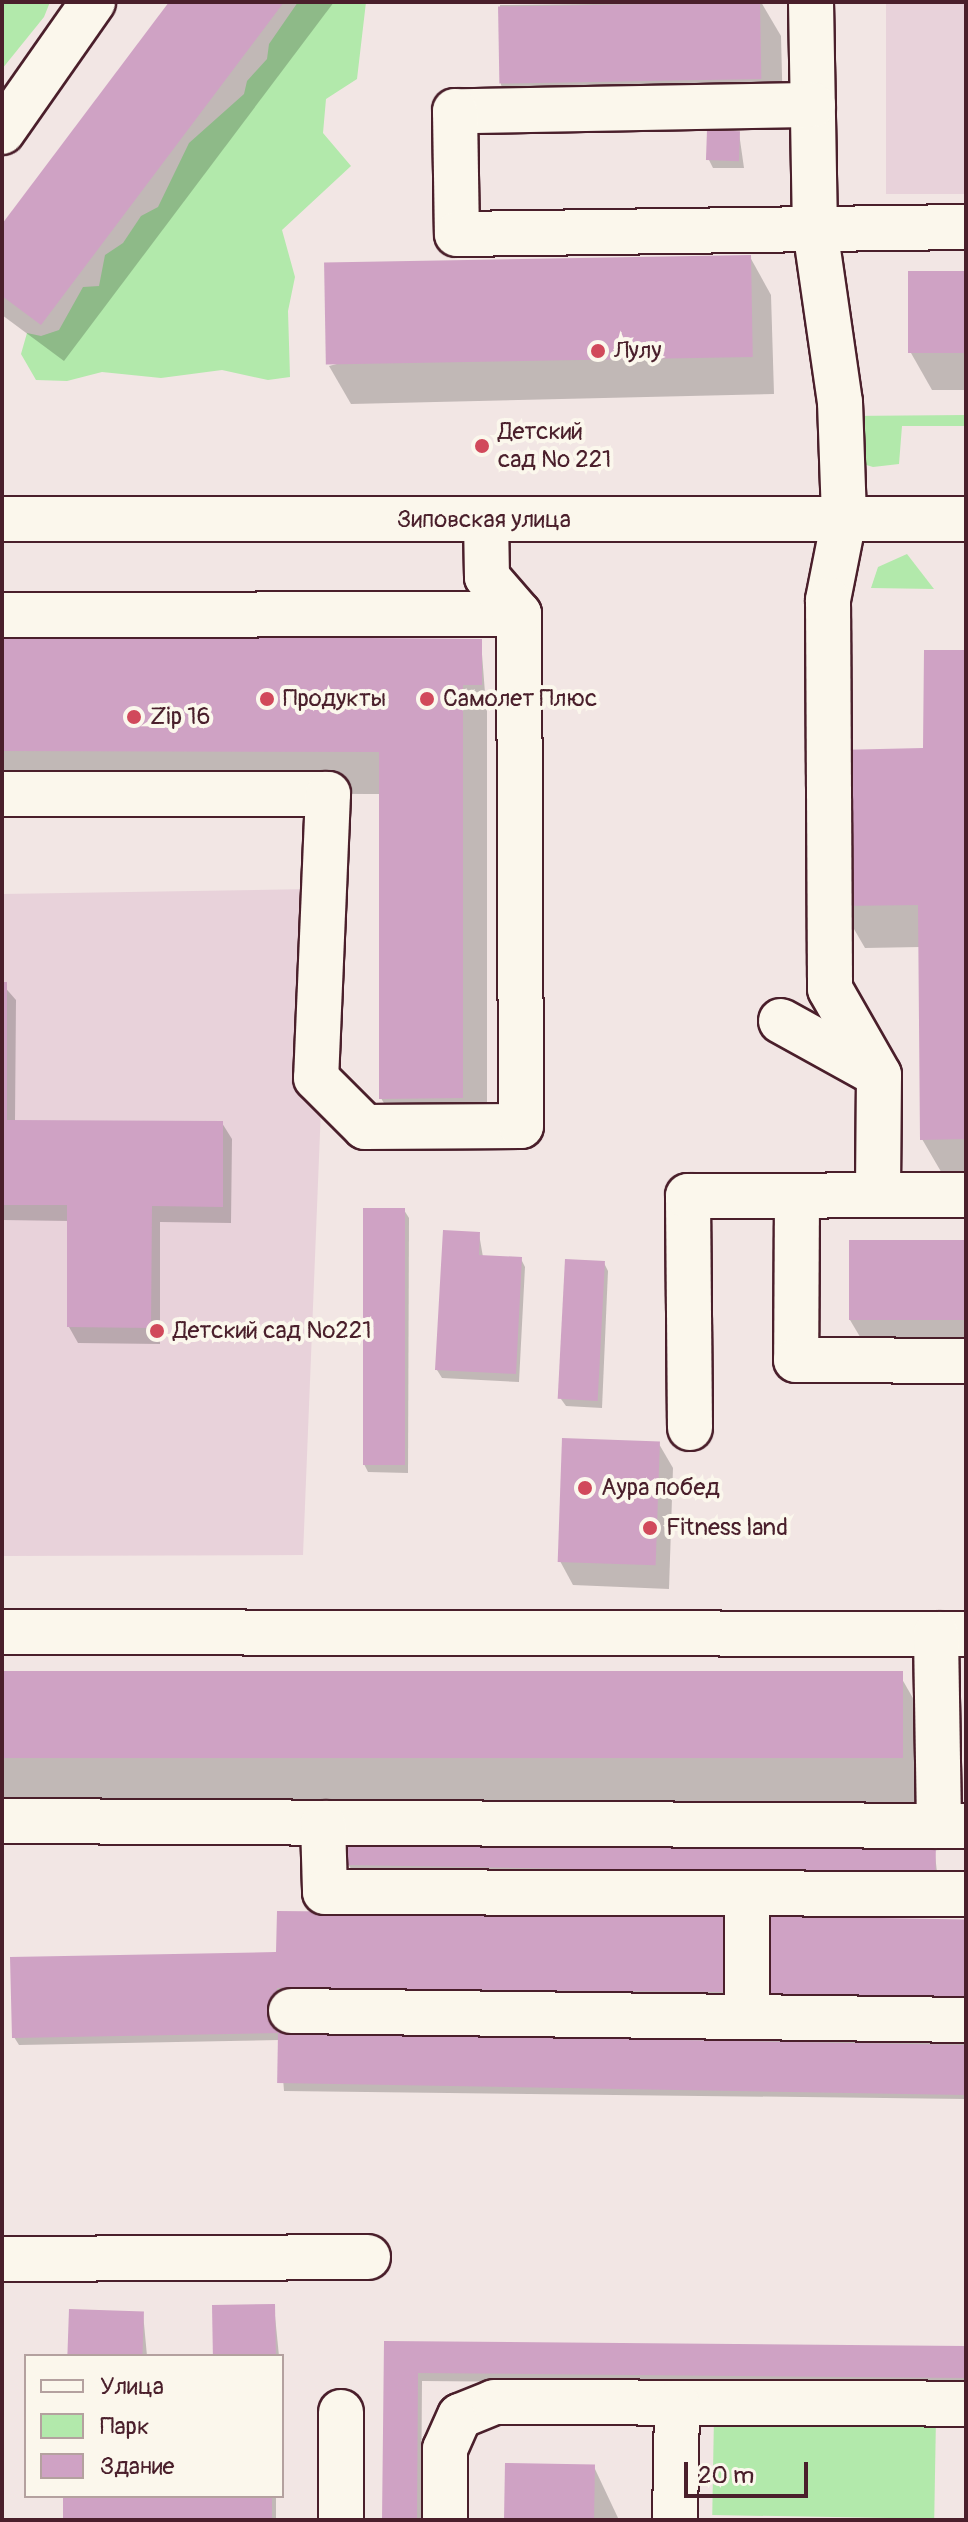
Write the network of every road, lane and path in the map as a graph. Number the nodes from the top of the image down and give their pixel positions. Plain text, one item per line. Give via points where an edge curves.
1 (93, 2) edge
2 (811, 2) edge
3 (813, 105) junction
4 (2, 132) edge
5 (966, 227) edge
6 (815, 229) junction
7 (2, 519) edge
8 (844, 519) junction
9 (966, 519) edge
10 (486, 521) junction
11 (519, 614) junction
12 (2, 615) edge
13 (2, 794) edge
14 (781, 1021) dead end
15 (879, 1075) junction
16 (878, 1195) junction
17 (966, 1195) edge
18 (797, 1196) junction
19 (966, 1361) edge
20 (690, 1428) dead end
21 (2, 1632) edge
22 (951, 1634) edge
23 (2, 1821) edge
24 (323, 1823) junction
25 (952, 1826) edge
26 (747, 1894) junction
27 (966, 1894) edge
28 (291, 2011) dead end
29 (747, 2017) junction
30 (966, 2020) edge
31 (368, 2257) dead end
32 (2, 2259) edge
33 (677, 2403) junction
34 (966, 2404) edge
35 (341, 2412) dead end
36 (341, 2520) edge
37 (445, 2520) edge
38 (675, 2520) edge

1 - 4 street
2 - 3 street
3 - 6 street
3 - 6 street via 455,111 456,187 457,234
5 - 6 street
6 - 8 street via 840,402
7 - 10 street, Зиповская улица
8 - 9 street, Зиповская улица
8 - 10 street, Зиповская улица
8 - 15 street via 828,600 830,989
10 - 11 street via 487,577
11 - 12 street
11 - 13 street via 521,1126 365,1127 316,1078 328,794
14 - 15 street
15 - 16 street
16 - 17 street
16 - 18 street
18 - 19 street via 796,1360
18 - 20 street via 688,1196
21 - 22 street
22 - 25 street
23 - 24 street
24 - 25 street
24 - 26 street via 325,1892
26 - 27 street
26 - 29 street
28 - 29 street
29 - 30 street
31 - 32 street
33 - 34 street
33 - 37 street via 494,2402 460,2416 445,2449
33 - 38 street
35 - 36 street

